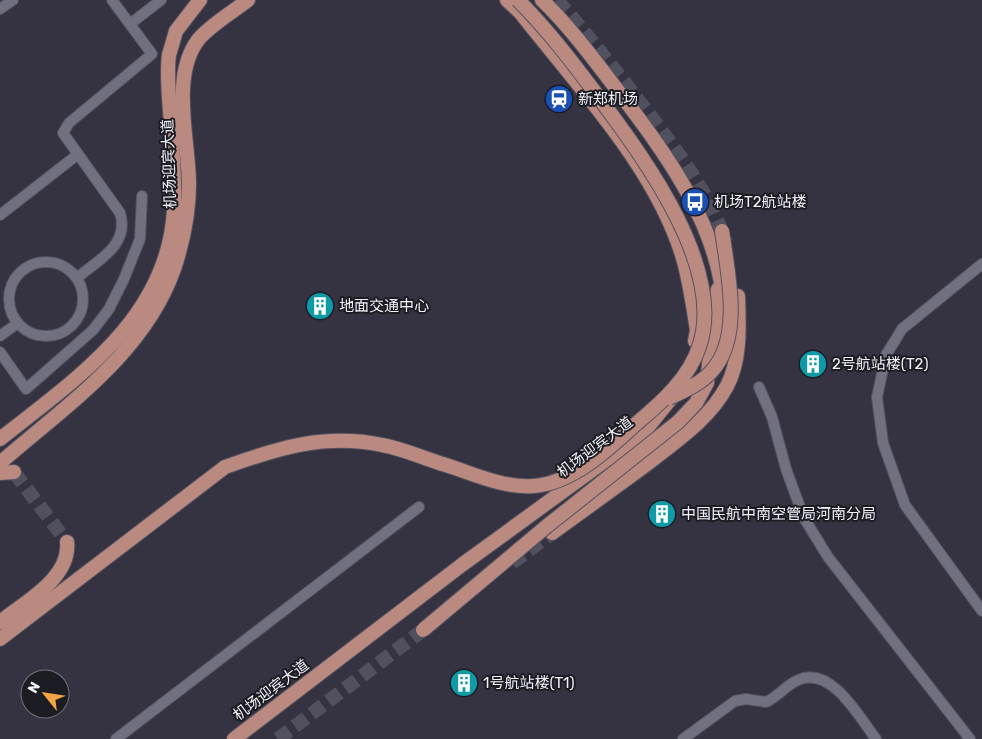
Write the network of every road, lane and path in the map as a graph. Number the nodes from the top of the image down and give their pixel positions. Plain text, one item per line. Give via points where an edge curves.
1 (13, 0) edge
2 (112, 0) edge
3 (161, 0) edge
4 (200, 0) edge
5 (248, 0) edge
6 (507, 0) edge
7 (518, 0) edge
8 (542, 0) edge
9 (233, 4) edge
10 (0, 10) edge
11 (130, 24) junction
12 (77, 155) junction
13 (142, 196) dead end
14 (0, 215) edge
15 (722, 231) tunnel mouth
16 (982, 264) edge
17 (77, 278) junction
18 (720, 279) junction
19 (691, 294) junction
20 (738, 296) dead end
21 (18, 323) junction
22 (710, 330) junction
23 (0, 336) edge
24 (0, 352) edge
25 (710, 354) junction
26 (707, 383) junction
27 (759, 387) dead end
28 (662, 402) junction
29 (643, 433) junction
30 (0, 439) edge
31 (0, 463) edge
32 (14, 472) dead end
33 (0, 473) edge
34 (419, 507) dead end
35 (552, 533) tunnel mouth
36 (67, 542) dead end
37 (982, 611) edge
38 (0, 622) edge
39 (423, 630) tunnel mouth
40 (0, 640) edge
41 (116, 739) edge
42 (234, 739) edge
43 (683, 739) edge
44 (876, 739) edge
45 (970, 739) edge

1 - 10 lane
2 - 11 lane
3 - 11 lane
4 - 30 main road via 176,31 169,55 174,210 166,257 158,278 143,306 100,358
5 - 9 main road, 机场迎宾大道
6 - 19 main road, 机场迎宾大道 via 520,12 622,142 645,176 683,258
7 - 28 main road, bridge via 568,56 646,162 688,241 701,287 705,320 699,347 684,376
8 - 18 main road via 591,56 670,163 704,228
9 - 31 main road, 机场迎宾大道 via 200,38 184,77 188,208 180,251 160,301 125,353
11 - 12 lane via 152,54 69,123 63,133
12 - 14 lane
12 - 17 lane via 120,213 124,230 116,246
13 - 24 lane via 140,239 124,279 93,330 26,389
15 - 28 main road, bridge via 731,298 724,351 712,371 697,384
16 - 37 lane via 902,329 886,355 877,397 883,443 906,504
17 - 21 lane via 84,299 79,315 69,328 59,334 42,336
17 - 21 lane via 64,266 47,262 24,269 16,278 10,295 12,312
18 - 22 main road
18 - 26 main road via 724,311 717,352
19 - 22 main road
19 - 29 main road, 机场迎宾大道 via 697,330 691,361 680,387
20 - 35 main road via 734,370 712,409 689,432
21 - 23 lane
22 - 25 main road
25 - 26 main road
25 - 29 main road via 686,396
26 - 39 main road, bridge via 696,403 678,422
27 - 45 lane via 772,417 804,518 828,557
28 - 40 main road, bridge via 594,458 569,474 534,486 496,482 382,445 323,440 277,448 225,467
29 - 42 main road, 机场迎宾大道 via 463,564
32 - 33 main road
34 - 41 lane
36 - 38 main road via 68,554 51,583
43 - 44 lane via 735,700 766,702 795,682 812,676 829,682

